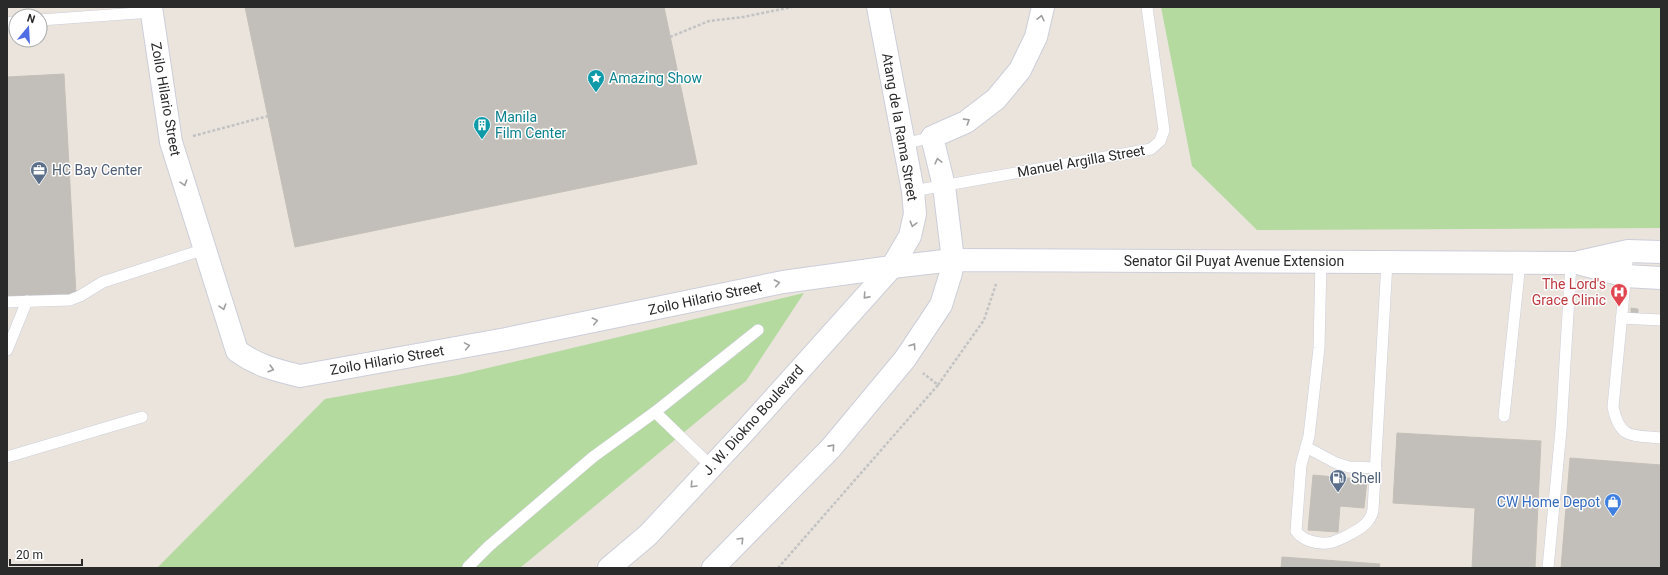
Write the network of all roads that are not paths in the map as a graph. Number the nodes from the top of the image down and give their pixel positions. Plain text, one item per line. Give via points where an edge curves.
1 (878, 7) edge
2 (1043, 7) edge
3 (1147, 7) edge
4 (151, 10) edge
5 (48, 19) edge
6 (932, 137) junction
7 (904, 144) junction
8 (944, 186) junction
9 (913, 191) junction
10 (205, 249) junction
11 (1628, 251) junction
12 (1661, 252) edge
13 (953, 260) junction
14 (1321, 262) junction
15 (1387, 262) junction
16 (1520, 263) junction
17 (1574, 263) junction
18 (892, 267) junction
19 (1625, 276) junction
20 (1661, 278) edge
21 (27, 301) junction
22 (7, 302) edge
23 (1621, 318) junction
24 (1661, 320) edge
25 (758, 330) dead end
26 (7, 350) edge
27 (655, 412) junction
28 (1504, 416) dead end
29 (142, 417) dead end
30 (1661, 438) edge
31 (1306, 447) junction
32 (7, 457) edge
33 (711, 466) junction
34 (1376, 468) junction
35 (468, 567) dead end
36 (609, 568) edge
37 (713, 568) edge
38 (1548, 568) edge

1 - 7 street, Atang de la Rama Street
6 -> 2 street via 966,122 996,99 1020,70 1036,37
3 - 8 lane, Manuel Argilla Street via 1164,130 1160,141 1151,149
4 - 5 lane
4 -> 10 street, Zoilo Hilario Street via 171,142
6 - 7 lane
8 -> 6 street
7 - 9 street, Atang de la Rama Street
8 - 9 lane, Manuel Argilla Street
8 - 13 street
9 -> 18 street, Atang de la Rama Street via 915,214 910,236
10 -> 18 street, Zoilo Hilario Street via 236,351 268,368 300,376 506,339 783,282
10 - 21 lane via 103,282 70,300
11 - 12 street, Senator Gil Puyat Avenue Extension
11 - 17 street, Senator Gil Puyat Avenue Extension
11 - 19 lane
13 - 14 street, Senator Gil Puyat Avenue Extension
13 - 18 street, Senator Gil Puyat Avenue Extension
37 -> 13 street via 832,448 905,359 940,306
14 - 15 street, Senator Gil Puyat Avenue Extension
14 - 31 lane via 1319,348
15 - 16 street, Senator Gil Puyat Avenue Extension
15 - 34 lane
16 - 17 street, Senator Gil Puyat Avenue Extension
16 - 28 lane
17 - 19 street, Senator Gil Puyat Avenue Extension
17 - 38 lane
18 -> 33 street, J. W. Diokno Boulevard
19 - 20 street, Senator Gil Puyat Avenue Extension
19 - 23 lane
21 - 22 lane
21 - 26 lane
23 - 24 lane
23 - 30 lane via 1613,407 1616,422 1630,435
25 - 27 lane
27 - 33 lane
27 - 35 lane via 593,457
29 - 32 lane
31 - 34 lane via 1349,467
31 - 34 lane via 1301,465 1296,531 1300,537 1309,540 1327,543 1364,525 1372,515
33 -> 36 street, J. W. Diokno Boulevard via 648,535

